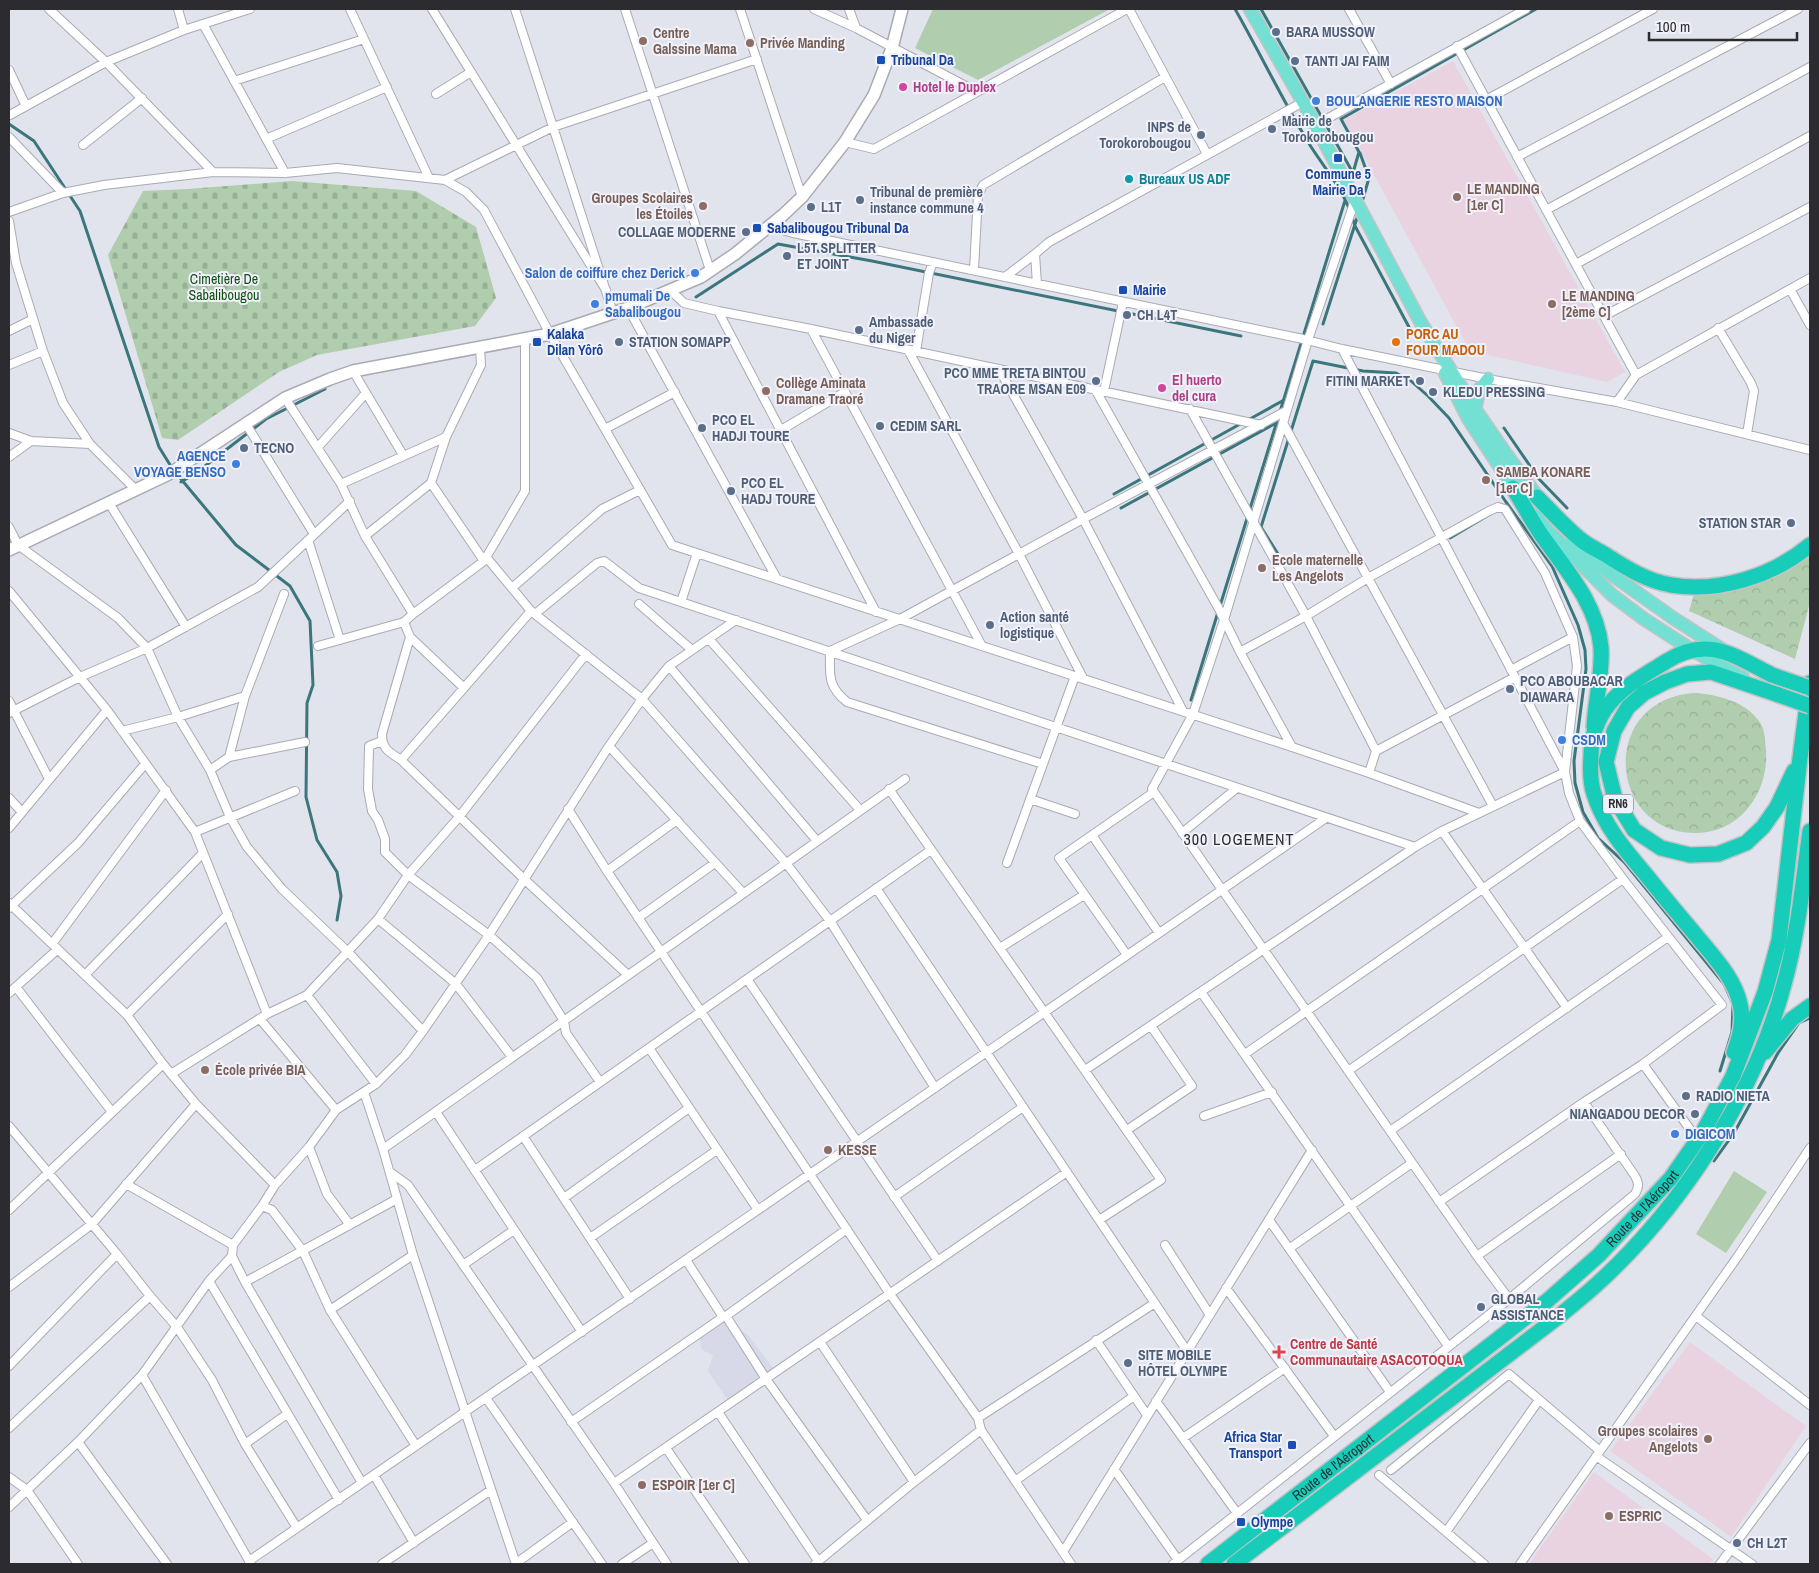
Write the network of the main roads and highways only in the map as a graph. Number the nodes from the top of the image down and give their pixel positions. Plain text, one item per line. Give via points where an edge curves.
1 (902, 9) edge
2 (1250, 9) edge
3 (1446, 367) junction
4 (1488, 379) road end
5 (1475, 409) junction
6 (1513, 488) junction
7 (1537, 497) junction
8 (1810, 545) edge
9 (14, 548) edge
10 (1692, 650) junction
11 (1725, 651) junction
12 (1810, 683) edge
13 (1810, 688) edge
14 (1764, 690) junction
15 (1810, 706) edge
16 (1594, 730) junction
17 (1800, 758) junction
18 (1810, 831) edge
19 (1810, 1006) edge
20 (1758, 1061) junction
21 (1700, 1136) junction
22 (1208, 1564) edge
23 (1234, 1564) edge

1 - 9 main road via 892,48 874,95 845,142 802,197 771,226 701,277 628,308 550,334 330,378 285,398 173,471
2 - 3 main road
3 - 5 main road
3 - 6 main road via 1469,420
4 - 5 main road via 1479,390
5 - 7 main road
6 - 10 main road via 1548,532 1612,595
6 - 16 highway via 1544,539 1569,571 1596,626 1601,648
7 - 8 highway via 1581,540 1636,574 1670,585 1699,587 1748,579 1772,569
7 - 11 main road via 1567,535 1600,567
10 - 11 highway
10 - 14 main road
10 - 16 highway via 1677,654 1627,686 1608,705
11 - 13 highway, bridge
12 - 17 highway, Route de l'Aéroport / RN6
14 - 15 highway, RN6, bridge
14 - 17 highway, RN6 via 1711,672 1687,674 1644,693 1628,707 1614,731 1606,762 1614,799 1634,830 1661,848 1690,855 1718,854 1746,843 1763,827 1777,807
16 - 21 highway via 1591,778 1606,824 1721,966 1741,1005 1742,1024 1735,1049
17 - 21 highway, Route de l'Aéroport via 1779,940 1746,1046
18 - 20 highway, Route de l'Aéroport via 1784,984
19 - 20 highway via 1792,1019
20 - 23 highway, Route de l'Aéroport via 1726,1122 1678,1194 1641,1239 1596,1284 1558,1317
21 - 22 highway, Route de l'Aéroport via 1671,1178 1633,1220 1547,1302

